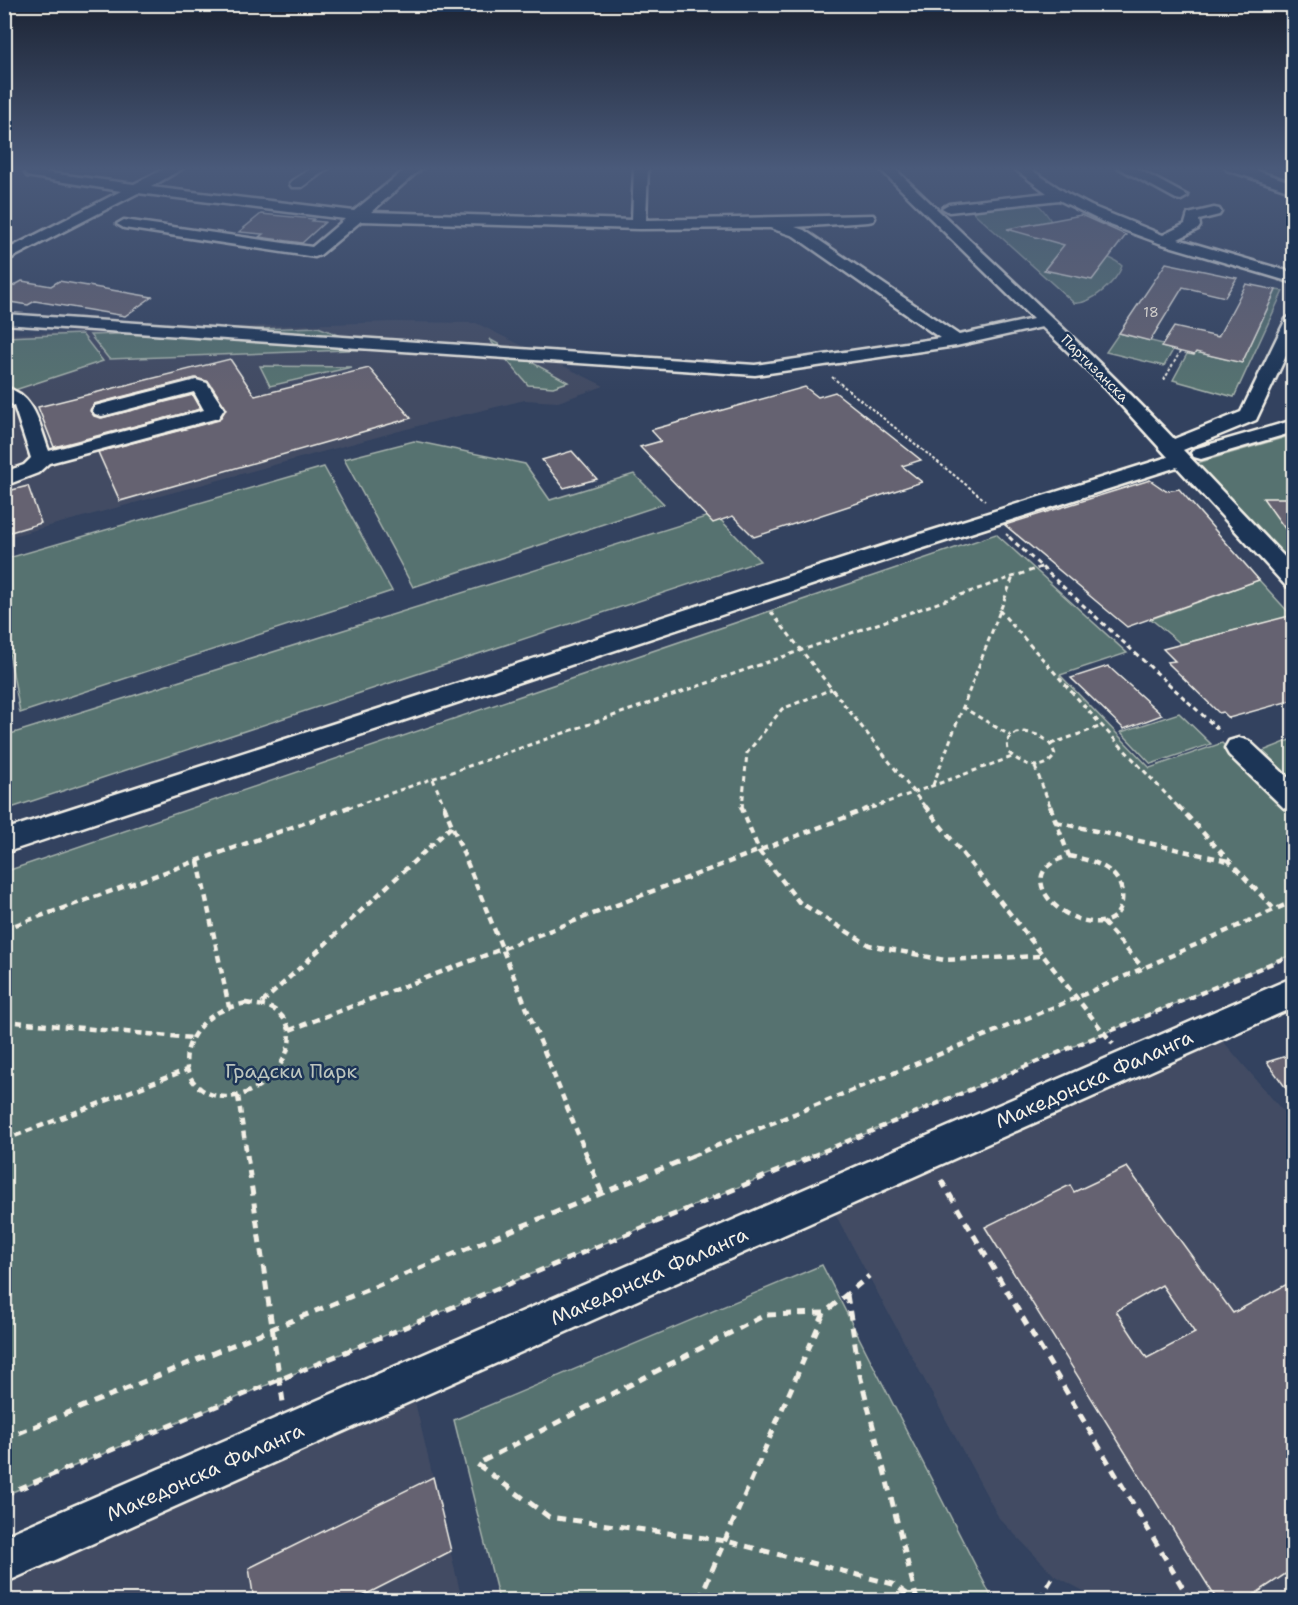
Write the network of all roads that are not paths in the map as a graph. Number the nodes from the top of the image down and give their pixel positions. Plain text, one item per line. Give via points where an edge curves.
1 (34, 242) edge
2 (246, 242) edge
3 (327, 242) edge
4 (813, 242) edge
5 (961, 242) edge
6 (1170, 242) edge
7 (4, 257) edge
8 (1293, 278) edge
9 (4, 319) edge
10 (1293, 319) edge
11 (1047, 321) junction
12 (956, 341) junction
13 (1286, 353) edge
14 (9, 397) edge
15 (102, 410) dead end
16 (1293, 426) edge
17 (1177, 456) junction
18 (42, 459) junction
19 (4, 480) edge
20 (1293, 581) edge
21 (1239, 748) road end
22 (1293, 800) edge
23 (4, 842) edge
24 (1292, 993) edge
25 (4, 1560) edge

1 - 7 street
2 - 3 street via 315,252
4 - 12 street
5 - 11 street, Партизанска
6 - 8 street
9 - 12 street via 755,370
10 - 13 street
11 - 12 street
11 - 17 street, Партизанска
13 - 17 street via 1249,416
14 - 18 street via 23,405
15 - 18 street via 196,386 214,409 211,414
16 - 17 street
17 - 20 street, Партизанска
17 - 23 street
18 - 19 street via 31,469
21 - 22 street
24 - 25 street, Македонска Фаланга

